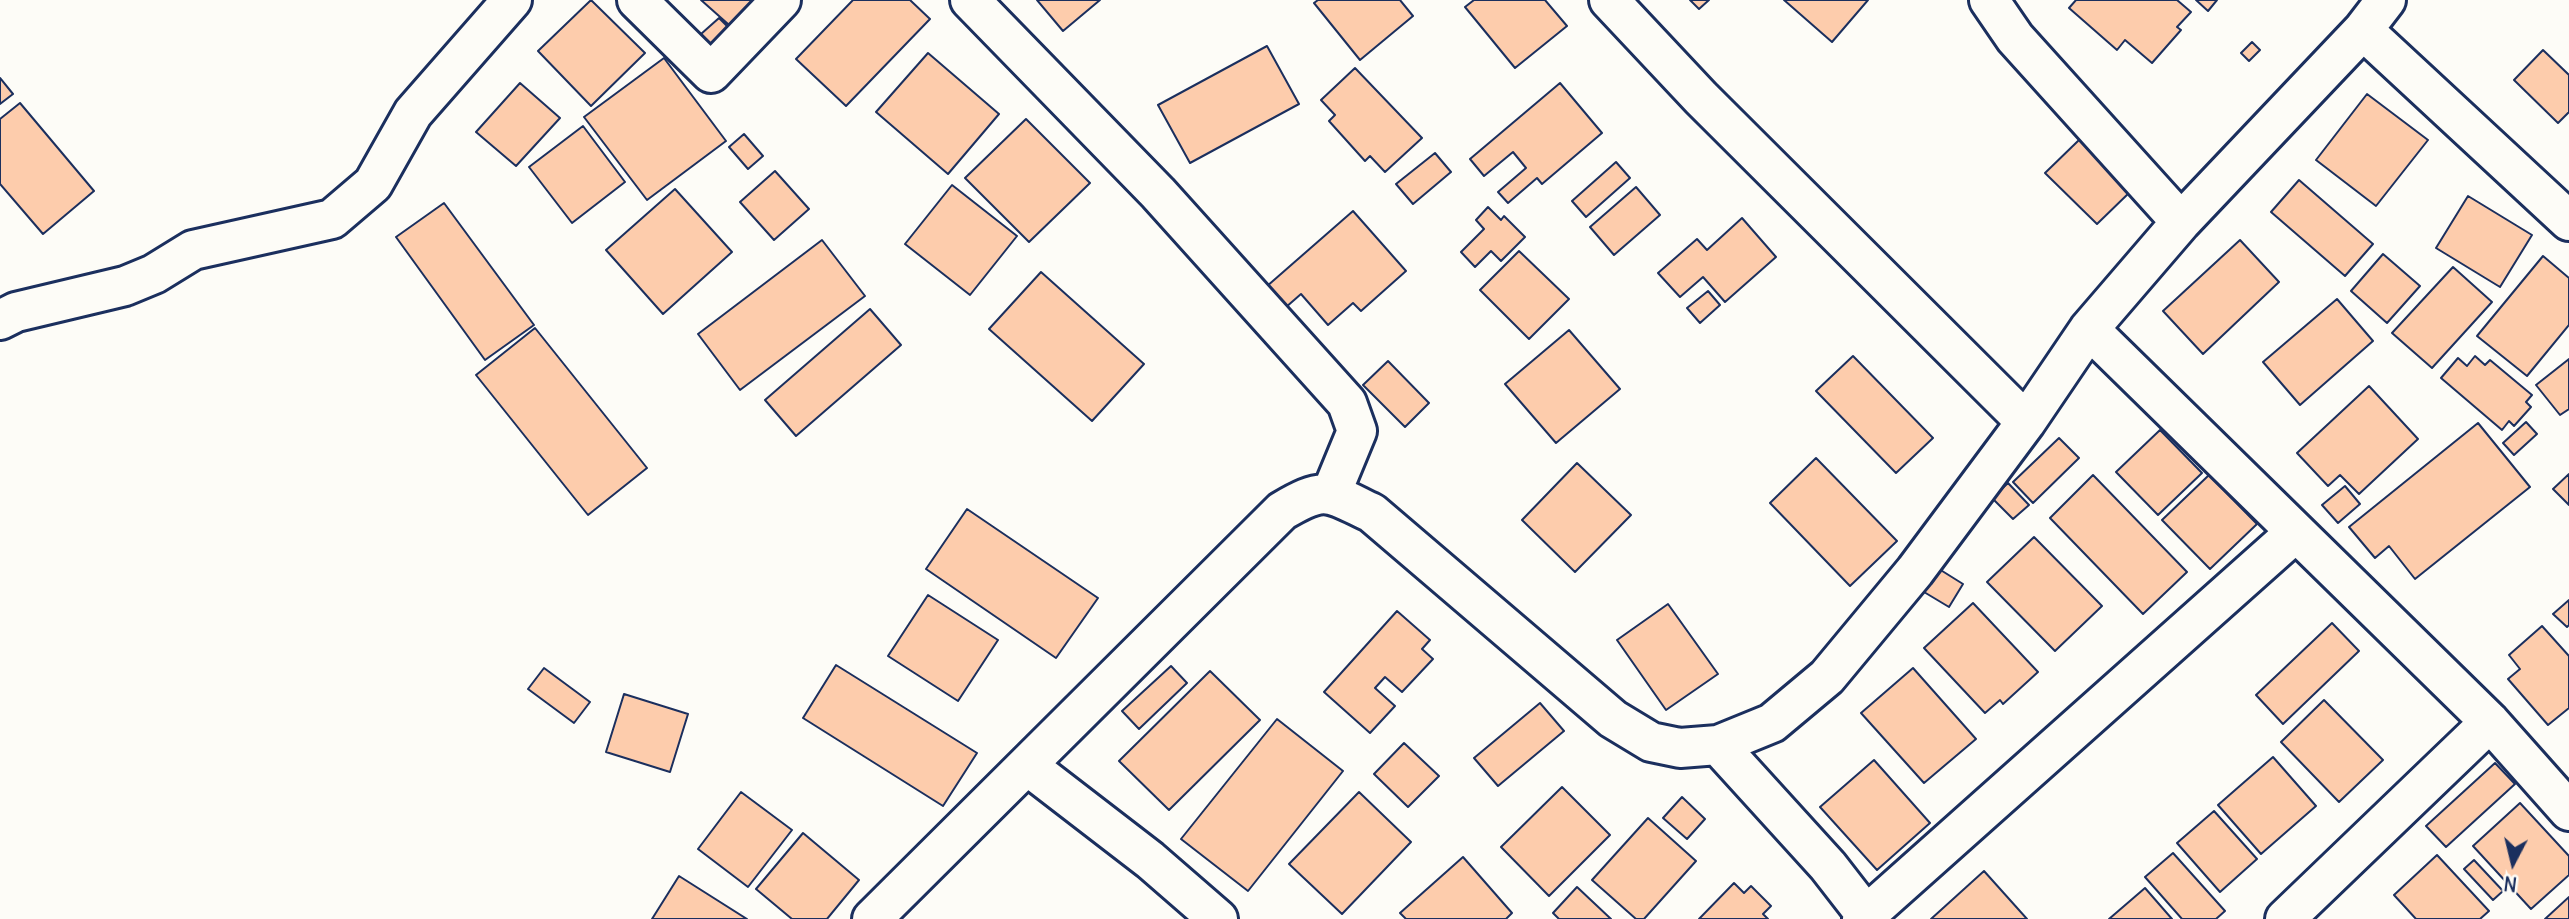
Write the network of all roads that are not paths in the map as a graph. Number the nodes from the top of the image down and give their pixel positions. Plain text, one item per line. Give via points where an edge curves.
1 (512, 0) edge
2 (637, 0) edge
3 (781, 0) edge
4 (970, 0) edge
5 (1609, 0) edge
6 (1989, 0) edge
7 (2386, 0) edge
8 (2363, 30) junction
9 (2569, 221) edge
10 (2182, 222) junction
11 (0, 320) edge
12 (2089, 329) junction
13 (2025, 422) junction
14 (1331, 494) junction
15 (2296, 532) junction
16 (2490, 722) junction
17 (1718, 745) junction
18 (1028, 766) junction
19 (2569, 811) edge
20 (1864, 917) edge
21 (872, 919) edge
22 (1218, 919) edge
23 (2285, 919) edge

1 - 11 street via 413,113 373,184 332,219 192,250 125,286 16,312
2 - 3 street via 711,72
4 - 14 street via 1158,193 1347,403 1357,431
5 - 13 street
6 - 10 street via 2015,38
7 - 8 street
8 - 9 street
8 - 10 street
10 - 12 street
12 - 13 street
12 - 15 street
13 - 17 street via 1916,571 1827,677 1772,723
14 - 17 street via 1372,513 1612,719 1651,742 1680,748
14 - 18 street via 1308,496 1282,512
15 - 16 street
15 - 20 street
16 - 19 street
16 - 23 street
17 - 20 street via 1828,866
18 - 21 street
18 - 22 street

